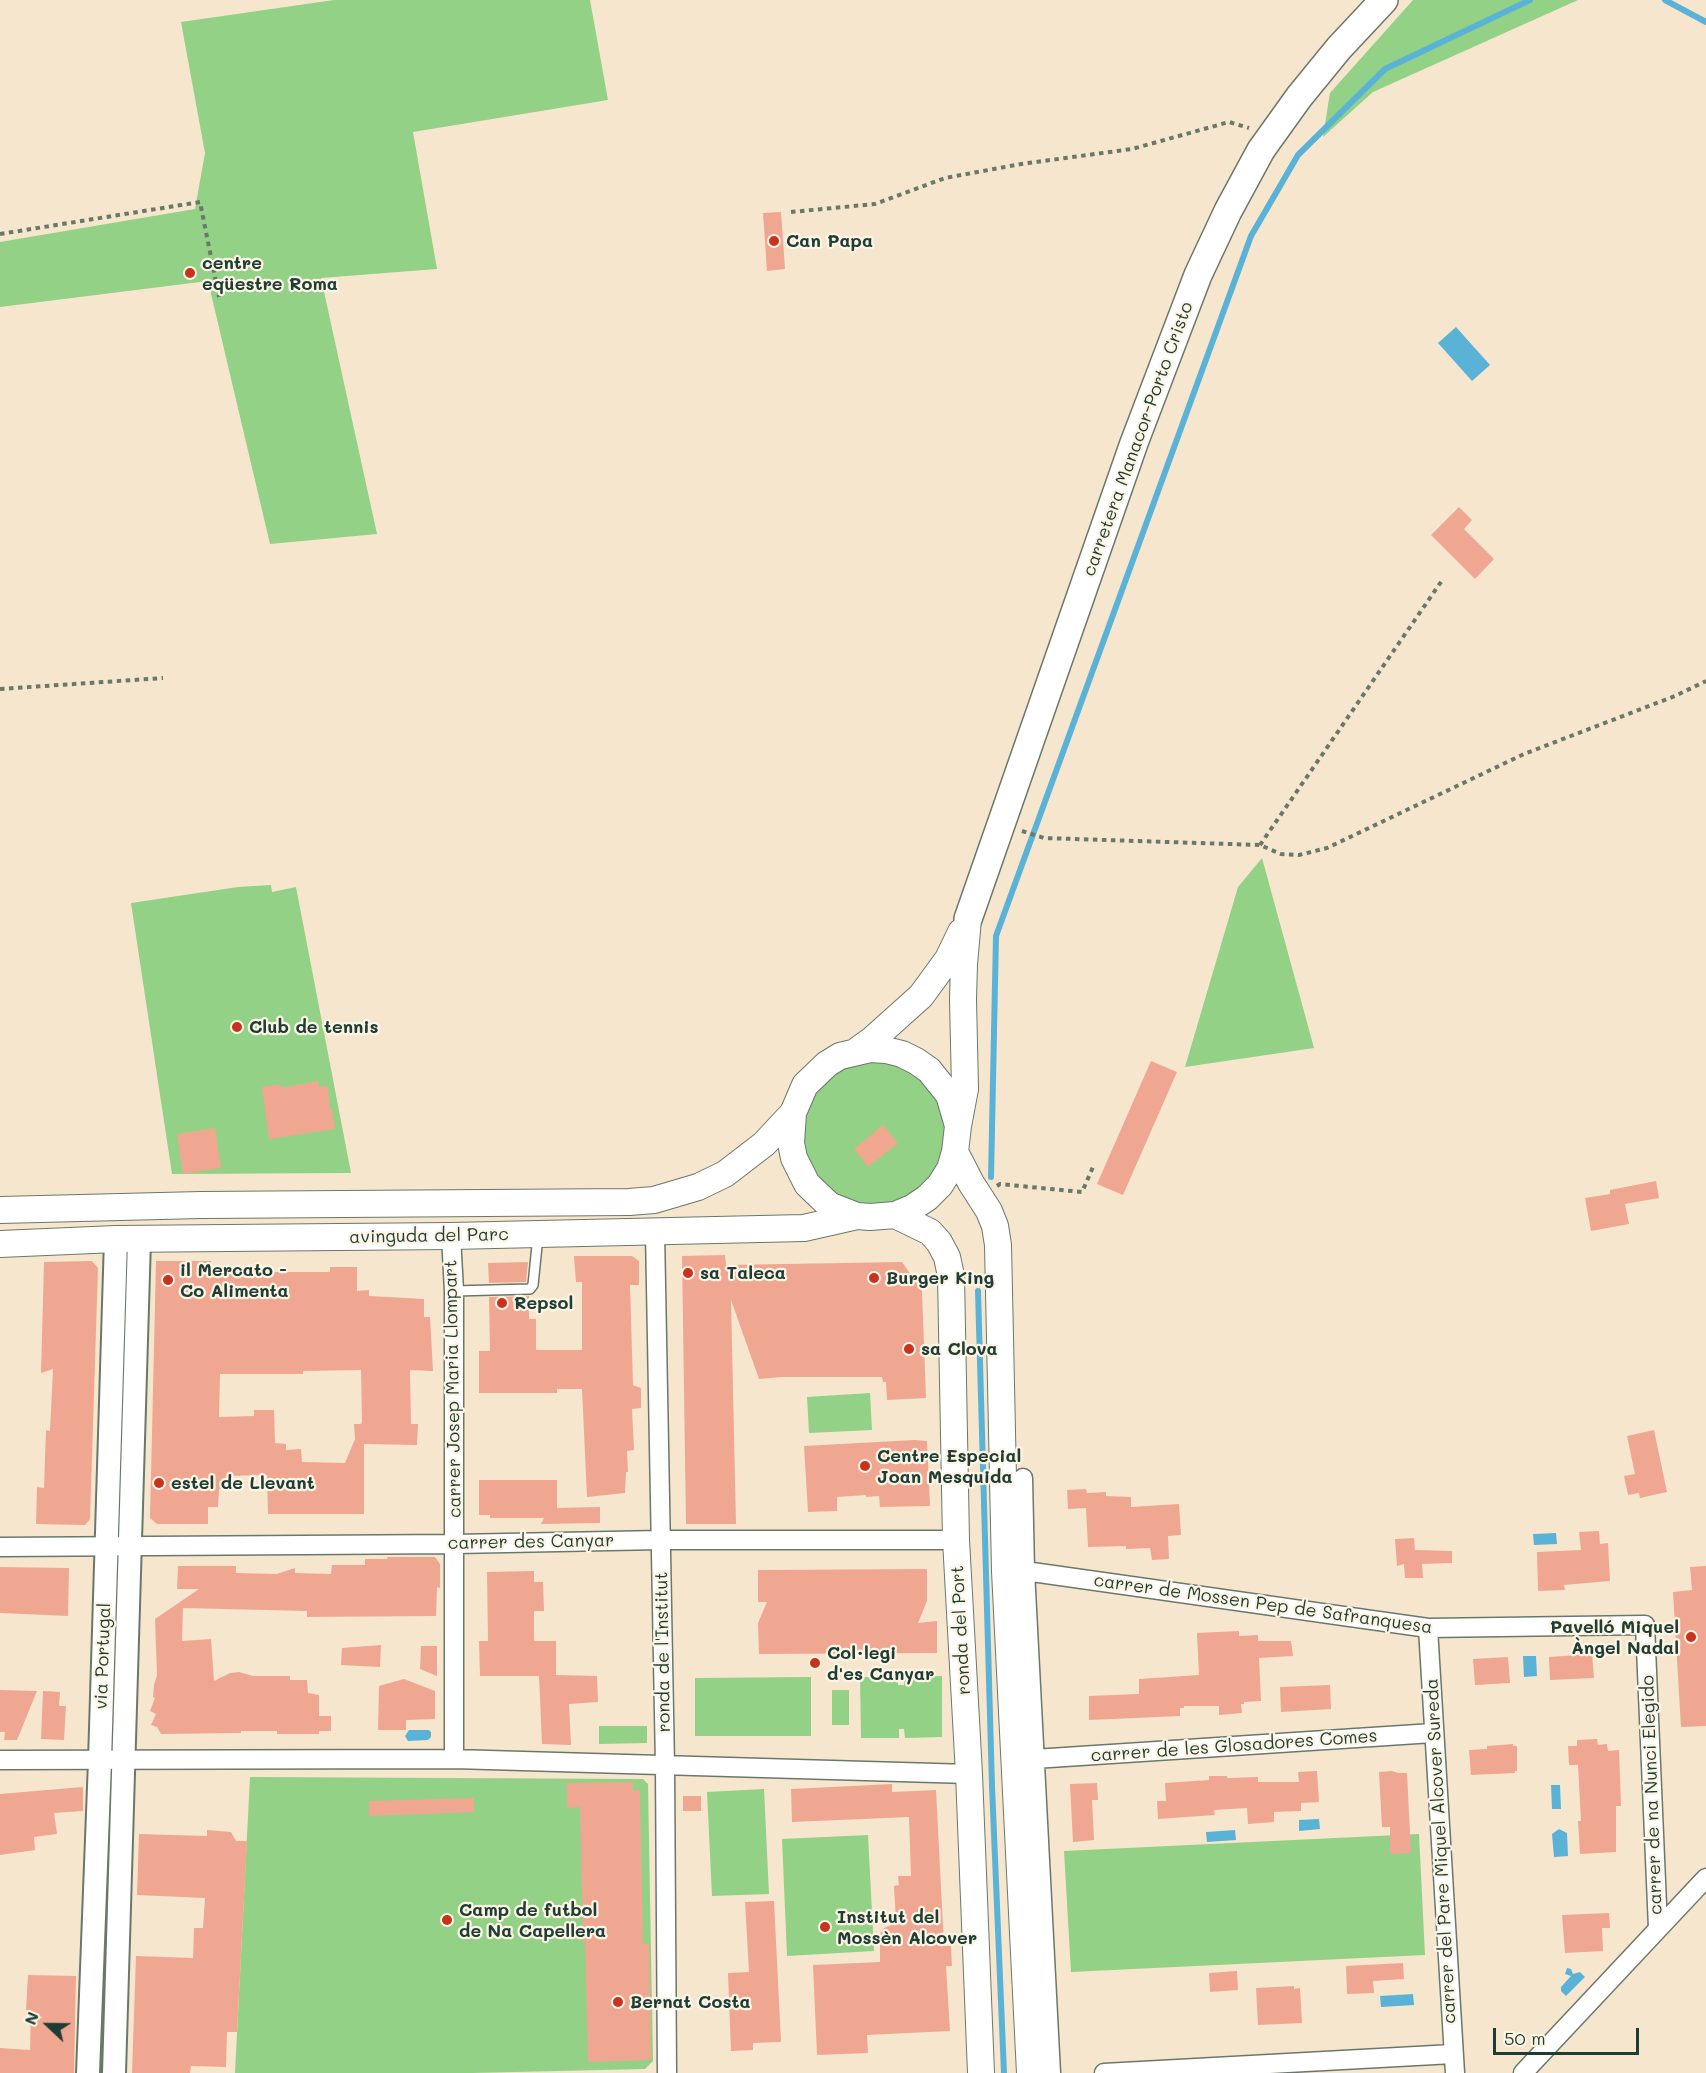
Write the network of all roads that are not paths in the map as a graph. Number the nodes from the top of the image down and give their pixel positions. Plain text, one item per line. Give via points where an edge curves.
1 (1384, 0) edge
2 (968, 918) junction
3 (855, 1052) junction
4 (793, 1113) junction
5 (958, 1126) junction
6 (955, 1152) junction
7 (0, 1210) edge
8 (896, 1215) junction
9 (857, 1216) junction
10 (655, 1232) junction
11 (538, 1234) junction
12 (451, 1236) junction
13 (127, 1240) junction
14 (0, 1244) edge
15 (454, 1291) junction
16 (1023, 1478) dead end
17 (660, 1540) junction
18 (956, 1540) junction
19 (455, 1544) junction
20 (129, 1545) junction
21 (106, 1546) junction
22 (0, 1547) edge
23 (1015, 1571) junction
24 (1645, 1625) joint
25 (1428, 1628) junction
26 (1433, 1733) junction
27 (454, 1759) junction
28 (1034, 1759) junction
29 (0, 1760) edge
30 (100, 1761) junction
31 (123, 1761) junction
32 (665, 1766) junction
33 (969, 1774) junction
34 (1706, 1878) edge
35 (1658, 1928) junction
36 (1453, 2054) junction
37 (88, 2073) edge
38 (114, 2073) edge
39 (667, 2073) edge
40 (981, 2073) edge
41 (1030, 2073) edge
42 (1051, 2073) edge
43 (1104, 2073) edge
44 (1455, 2073) edge
45 (1523, 2073) edge

1 - 2 main road, carretera Manacor-Porto Cristo via 1339,48 1261,150 1198,275 1134,443
2 - 3 main road via 948,959 921,996
2 - 5 main road via 963,999 965,1089
3 - 4 main road via 815,1074 801,1092
3 - 5 main road via 886,1050 923,1065 949,1095
4 - 7 main road, avinguda del Parc via 765,1144 725,1174 654,1200
4 - 9 main road via 790,1143 807,1184 829,1204
5 - 6 main road
6 - 8 main road via 940,1185 927,1198
6 - 23 main road via 989,1211 998,1245
8 - 9 main road
8 - 18 main road, ronda del Port via 930,1232 947,1257 951,1276
9 - 10 main road, avinguda del Parc via 804,1228
10 - 11 main road, avinguda del Parc
10 - 17 street, ronda de l'Institut
11 - 12 main road, avinguda del Parc
11 - 15 lane via 530,1289
12 - 13 main road, avinguda del Parc
12 - 15 street, carrer Josep Maria Llompart
13 - 14 main road, avinguda del Parc
13 - 20 street, via Portugal
13 - 21 street, via Portugal
15 - 19 street, carrer Josep Maria Llompart
16 - 23 street
17 - 18 street, carrer des Canyar
17 - 19 street, carrer des Canyar
17 - 32 street, ronda de l'Institut
18 - 33 main road, ronda del Port
19 - 20 street, carrer des Canyar
19 - 27 street, carrer Josep Maria Llompart
20 - 21 street, carrer des Canyar
20 - 31 street, via Portugal
21 - 22 street, carrer des Canyar
21 - 30 street, via Portugal
23 - 25 street, carrer de Mossen Pep de Safranquesa
23 - 28 street
23 - 41 main road
24 - 25 street, carrer de Mossen Pep de Safranquesa
24 - 35 street, carrer de na Nunci Elegido
25 - 26 street, carrer del Pare Miquel Alcover Sureda
26 - 28 street, carrer de les Glosadores Comes
26 - 36 street, carrer del Pare Miquel Alcover Sureda
27 - 31 street
27 - 32 street
28 - 42 street
29 - 30 street
30 - 31 street
30 - 37 street, via Portugal
31 - 38 street, via Portugal
32 - 33 street
32 - 39 street, ronda de l'Institut
33 - 40 main road, ronda del Port
34 - 35 street
35 - 45 street
36 - 43 street
36 - 44 street, carrer del Pare Miquel Alcover Sureda

